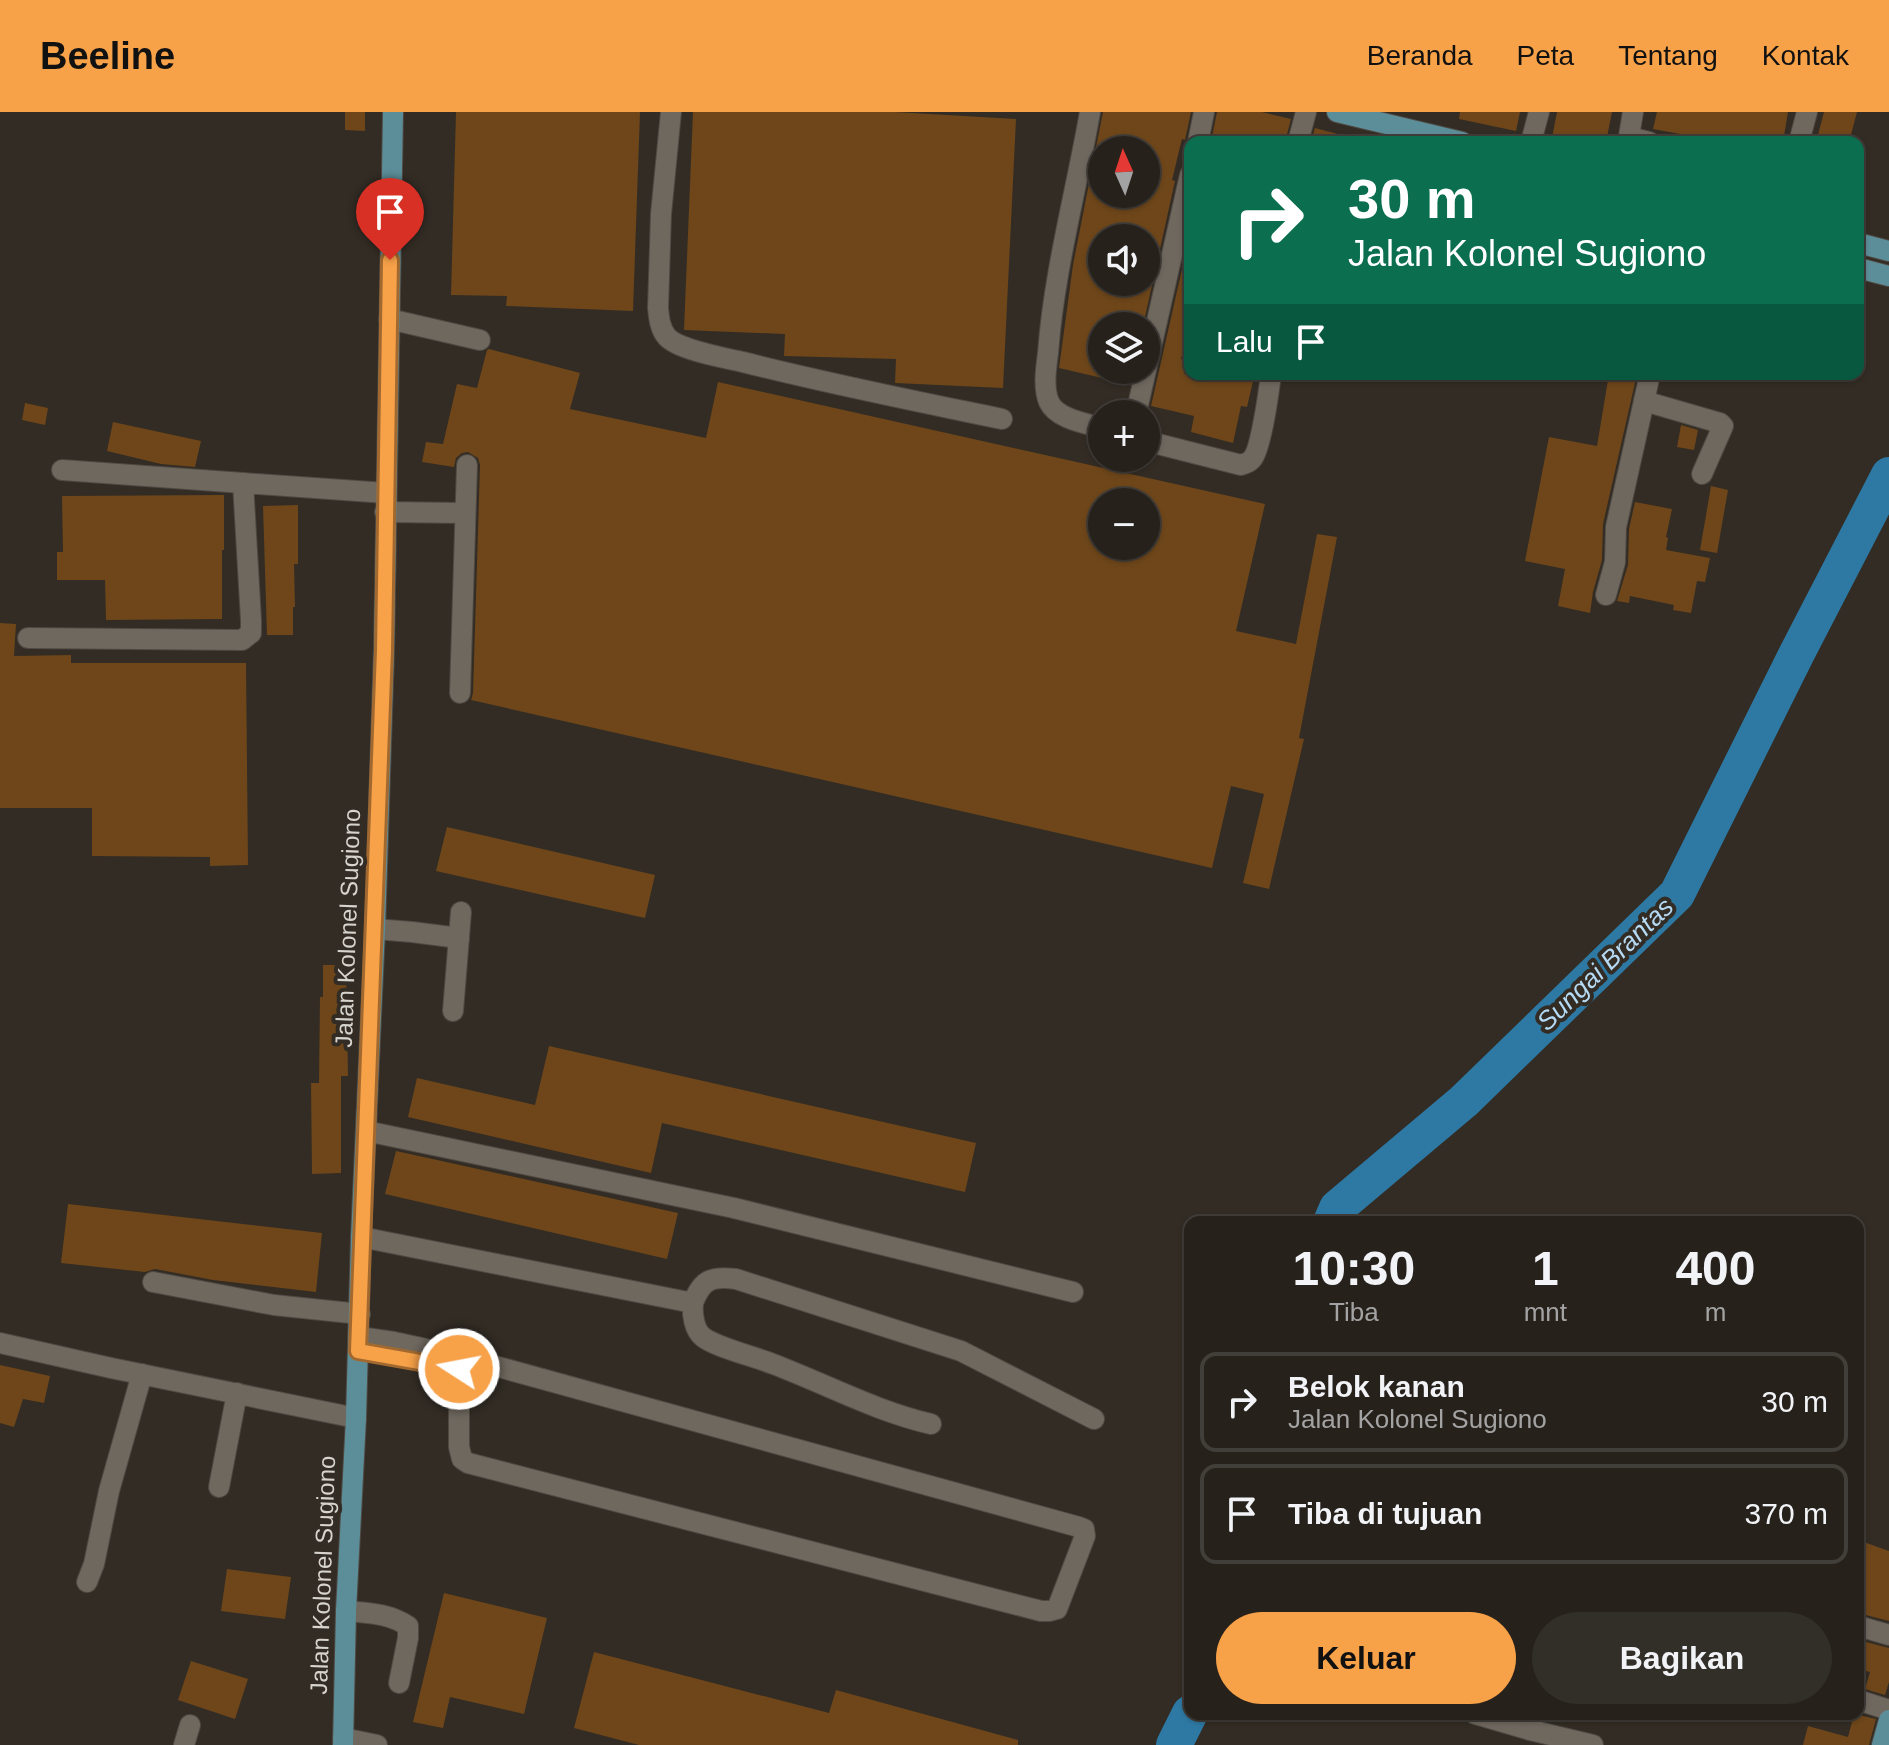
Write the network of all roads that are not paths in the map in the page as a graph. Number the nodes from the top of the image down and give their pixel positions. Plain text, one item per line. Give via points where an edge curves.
1 (393, 112) edge
2 (671, 112) edge
3 (1090, 112) edge
4 (1204, 112) edge
5 (1306, 112) edge
6 (1337, 112) edge
7 (1539, 112) edge
8 (1633, 112) edge
9 (1807, 112) edge
10 (1199, 136) edge
11 (1300, 136) edge
12 (1437, 136) edge
13 (1533, 136) edge
14 (1636, 136) edge
15 (1801, 136) edge
16 (1184, 202) edge
17 (1864, 245) edge
18 (1889, 251) edge
19 (1864, 270) edge
20 (1889, 276) edge
21 (389, 319) junction
22 (480, 340) dead end
23 (1270, 380) edge
24 (1649, 380) edge
25 (1139, 400) edge
26 (1644, 401) junction
27 (1002, 419) dead end
28 (1088, 424) edge
29 (1160, 445) edge
30 (467, 465) dead end
31 (62, 470) dead end
32 (1702, 474) dead end
33 (243, 483) junction
34 (386, 502) junction
35 (465, 513) junction
36 (1606, 595) dead end
37 (28, 638) dead end
38 (460, 693) dead end
39 (461, 912) dead end
40 (375, 929) junction
41 (459, 938) junction
42 (453, 1011) dead end
43 (366, 1131) junction
44 (361, 1237) junction
45 (153, 1282) dead end
46 (1073, 1292) dead end
47 (693, 1303) junction
48 (360, 1314) junction
49 (0, 1343) edge
50 (358, 1344) junction
51 (459, 1363) junction
52 (142, 1374) junction
53 (237, 1393) junction
54 (356, 1418) junction
55 (1094, 1419) dead end
56 (931, 1424) dead end
57 (219, 1487) dead end
58 (87, 1582) dead end
59 (346, 1611) junction
60 (1864, 1628) edge
61 (1889, 1635) edge
62 (399, 1683) dead end
63 (1864, 1702) edge
64 (1889, 1710) edge
65 (1889, 1720) edge
66 (1532, 1722) edge
67 (343, 1742) edge
68 (377, 1745) edge
69 (1593, 1745) edge
70 (1882, 1745) edge

1 - 21 main road, Jalan Kolonel Sugiono
2 - 27 street via 658,308 666,336 697,351 805,378
3 - 28 street via 1054,299 1046,379 1055,411
4 - 10 street
5 - 11 street
6 - 12 main road
7 - 13 street
8 - 14 street
9 - 15 street
16 - 25 street
17 - 18 main road
19 - 20 main road
21 - 22 street
21 - 34 main road, Jalan Kolonel Sugiono
23 - 29 street via 1250,462 1241,465
24 - 26 street
26 - 32 street via 1723,426
26 - 36 street
30 - 35 street
31 - 33 street
33 - 34 street
33 - 37 street via 251,633 242,640
34 - 35 street
34 - 40 main road, Jalan Kolonel Sugiono
35 - 38 street
39 - 41 street
40 - 41 street
40 - 43 main road, Jalan Kolonel Sugiono
41 - 42 street
43 - 44 main road, Jalan Kolonel Sugiono
43 - 46 street via 734,1208
44 - 47 street
44 - 48 main road, Jalan Kolonel Sugiono
45 - 48 street via 274,1305
47 - 55 street via 707,1281 736,1279 961,1351
47 - 56 street via 701,1337 886,1412
48 - 50 main road, Jalan Kolonel Sugiono
49 - 52 street
50 - 51 street
50 - 54 main road, Jalan Kolonel Sugiono
51 - 51 street via 1079,1527 1085,1536 1057,1609 1041,1611 468,1463 459,1447
52 - 53 street
52 - 58 street
53 - 54 street
53 - 57 street
54 - 59 main road, Jalan Kolonel Sugiono
59 - 62 street via 385,1615 408,1626
59 - 67 main road, Jalan Kolonel Sugiono
60 - 61 street
63 - 64 street
65 - 70 main road
66 - 69 street
67 - 68 street

